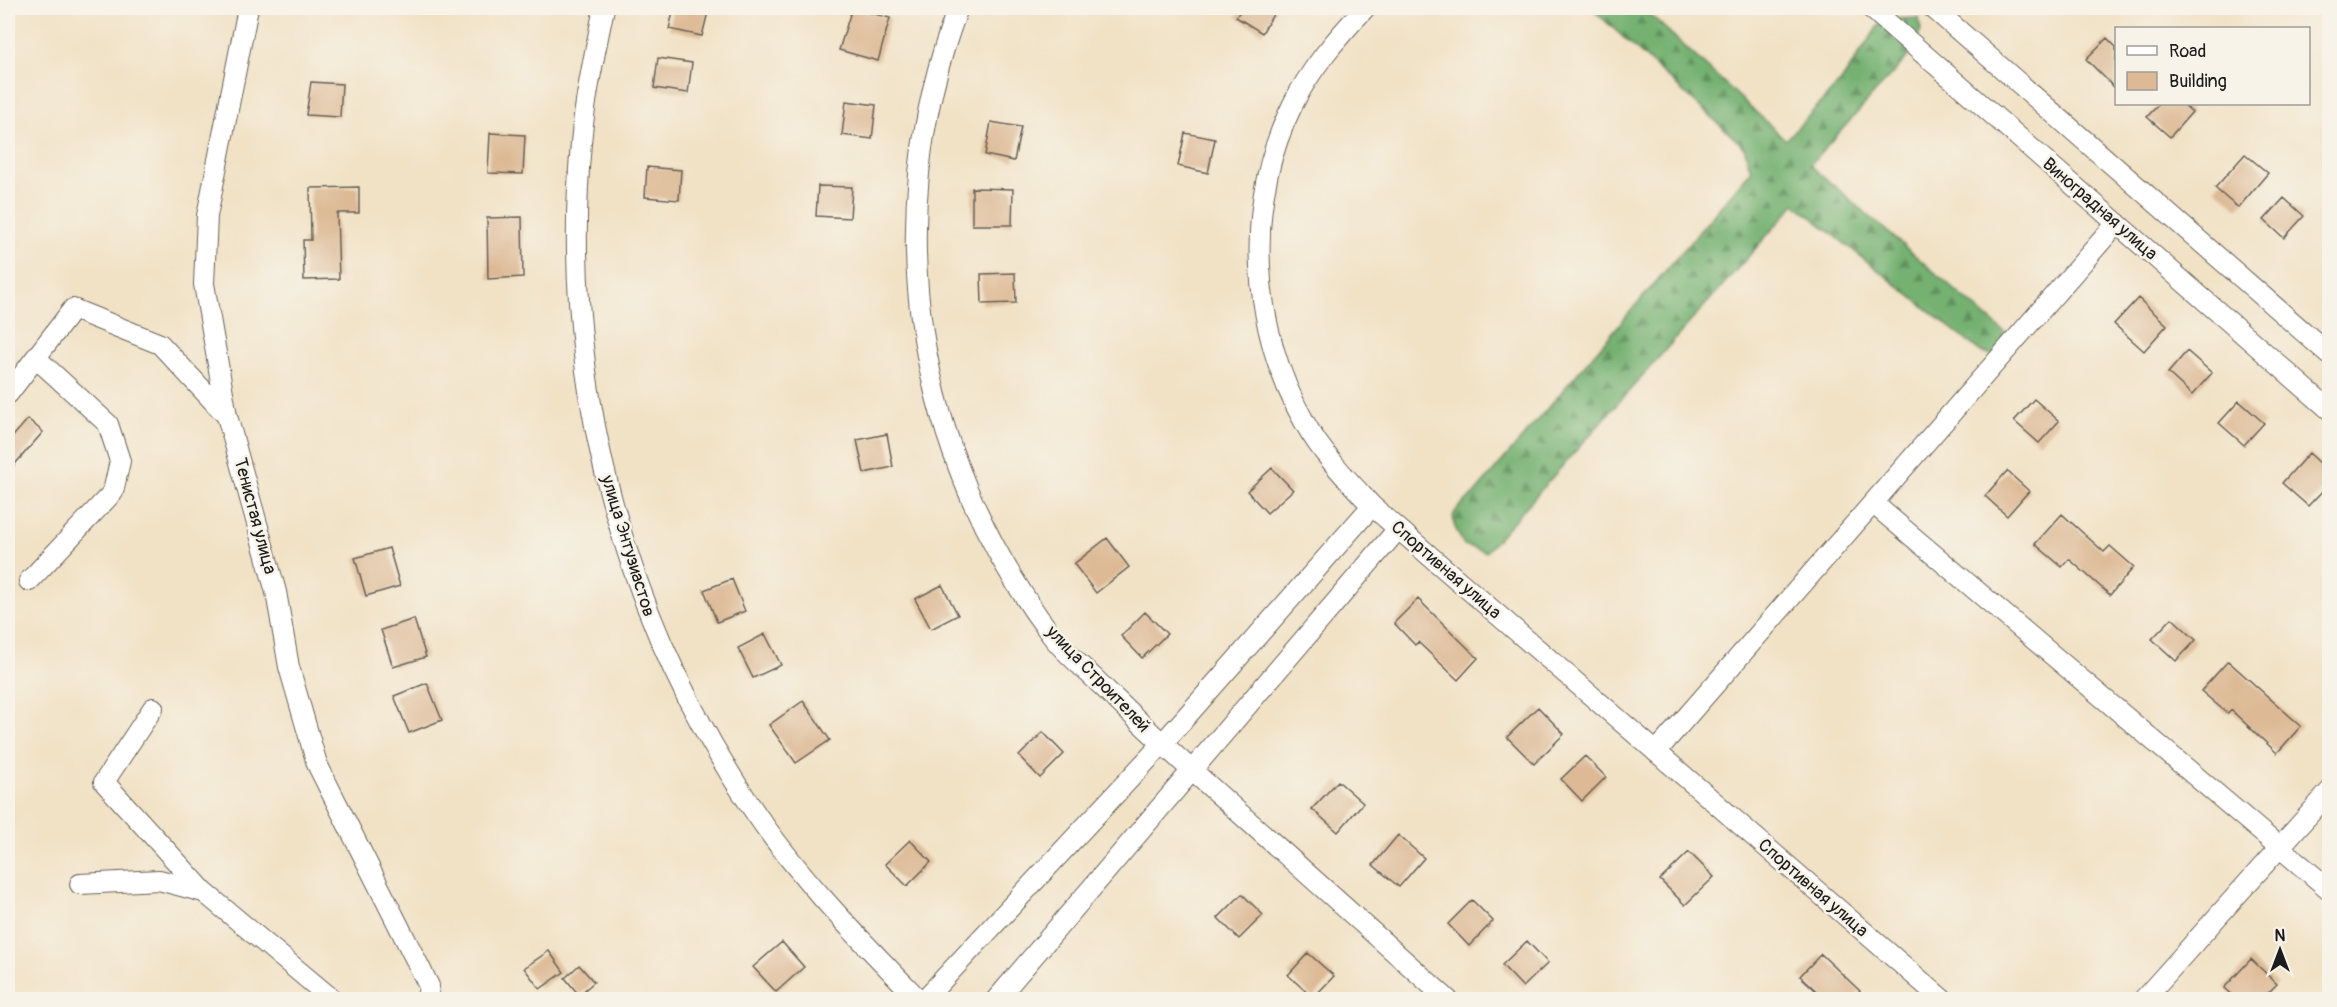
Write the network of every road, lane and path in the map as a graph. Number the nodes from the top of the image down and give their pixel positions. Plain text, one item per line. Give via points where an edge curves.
1 (248, 8) edge
2 (604, 8) edge
3 (958, 8) edge
4 (1365, 8) edge
5 (1871, 8) edge
6 (1933, 8) edge
7 (2117, 223) junction
8 (2330, 355) edge
9 (36, 358) junction
10 (8, 394) edge
11 (2330, 410) edge
12 (227, 417) junction
13 (1874, 504) junction
14 (1372, 506) junction
15 (1398, 529) junction
16 (29, 581) dead end
17 (153, 708) dead end
18 (1162, 744) junction
19 (1656, 752) junction
20 (1191, 770) junction
21 (2330, 791) edge
22 (2279, 847) junction
23 (80, 884) dead end
24 (2330, 891) edge
25 (204, 892) junction
26 (333, 999) edge
27 (428, 999) edge
28 (919, 999) edge
29 (924, 999) edge
30 (996, 999) edge
31 (1448, 999) edge
32 (1943, 999) edge
33 (2143, 999) edge

1 - 12 street, Тенистая улица via 207,216 204,284
2 - 28 street, улица Энтузиастов via 581,141 577,275 597,447 628,560 656,634 691,708 751,807 834,913
3 - 18 street, улица Строителей via 943,48 924,129 915,218 919,305 933,390 960,476 1000,558 1054,639
4 - 14 street, Спортивная улица via 1325,53 1308,79 1292,106 1271,161 1260,222 1260,288 1275,358 1306,425
5 - 7 street, Виноградная улица
6 - 8 street
7 - 11 street, Виноградная улица
7 - 13 street
9 - 10 street
9 - 12 street via 73,309 160,344
9 - 16 street via 108,424 120,461 113,492
12 - 27 street, Тенистая улица via 276,592 289,667 317,765 429,986
13 - 19 street
13 - 22 street
14 - 15 street, Спортивная улица
14 - 18 street
15 - 19 street, Спортивная улица
15 - 20 street
17 - 25 street via 104,782
18 - 20 street, улица Строителей
18 - 29 street
19 - 32 street, Спортивная улица
20 - 30 street
20 - 31 street, улица Строителей
21 - 22 street
22 - 24 street
22 - 33 street
23 - 25 street via 159,880
25 - 26 street

